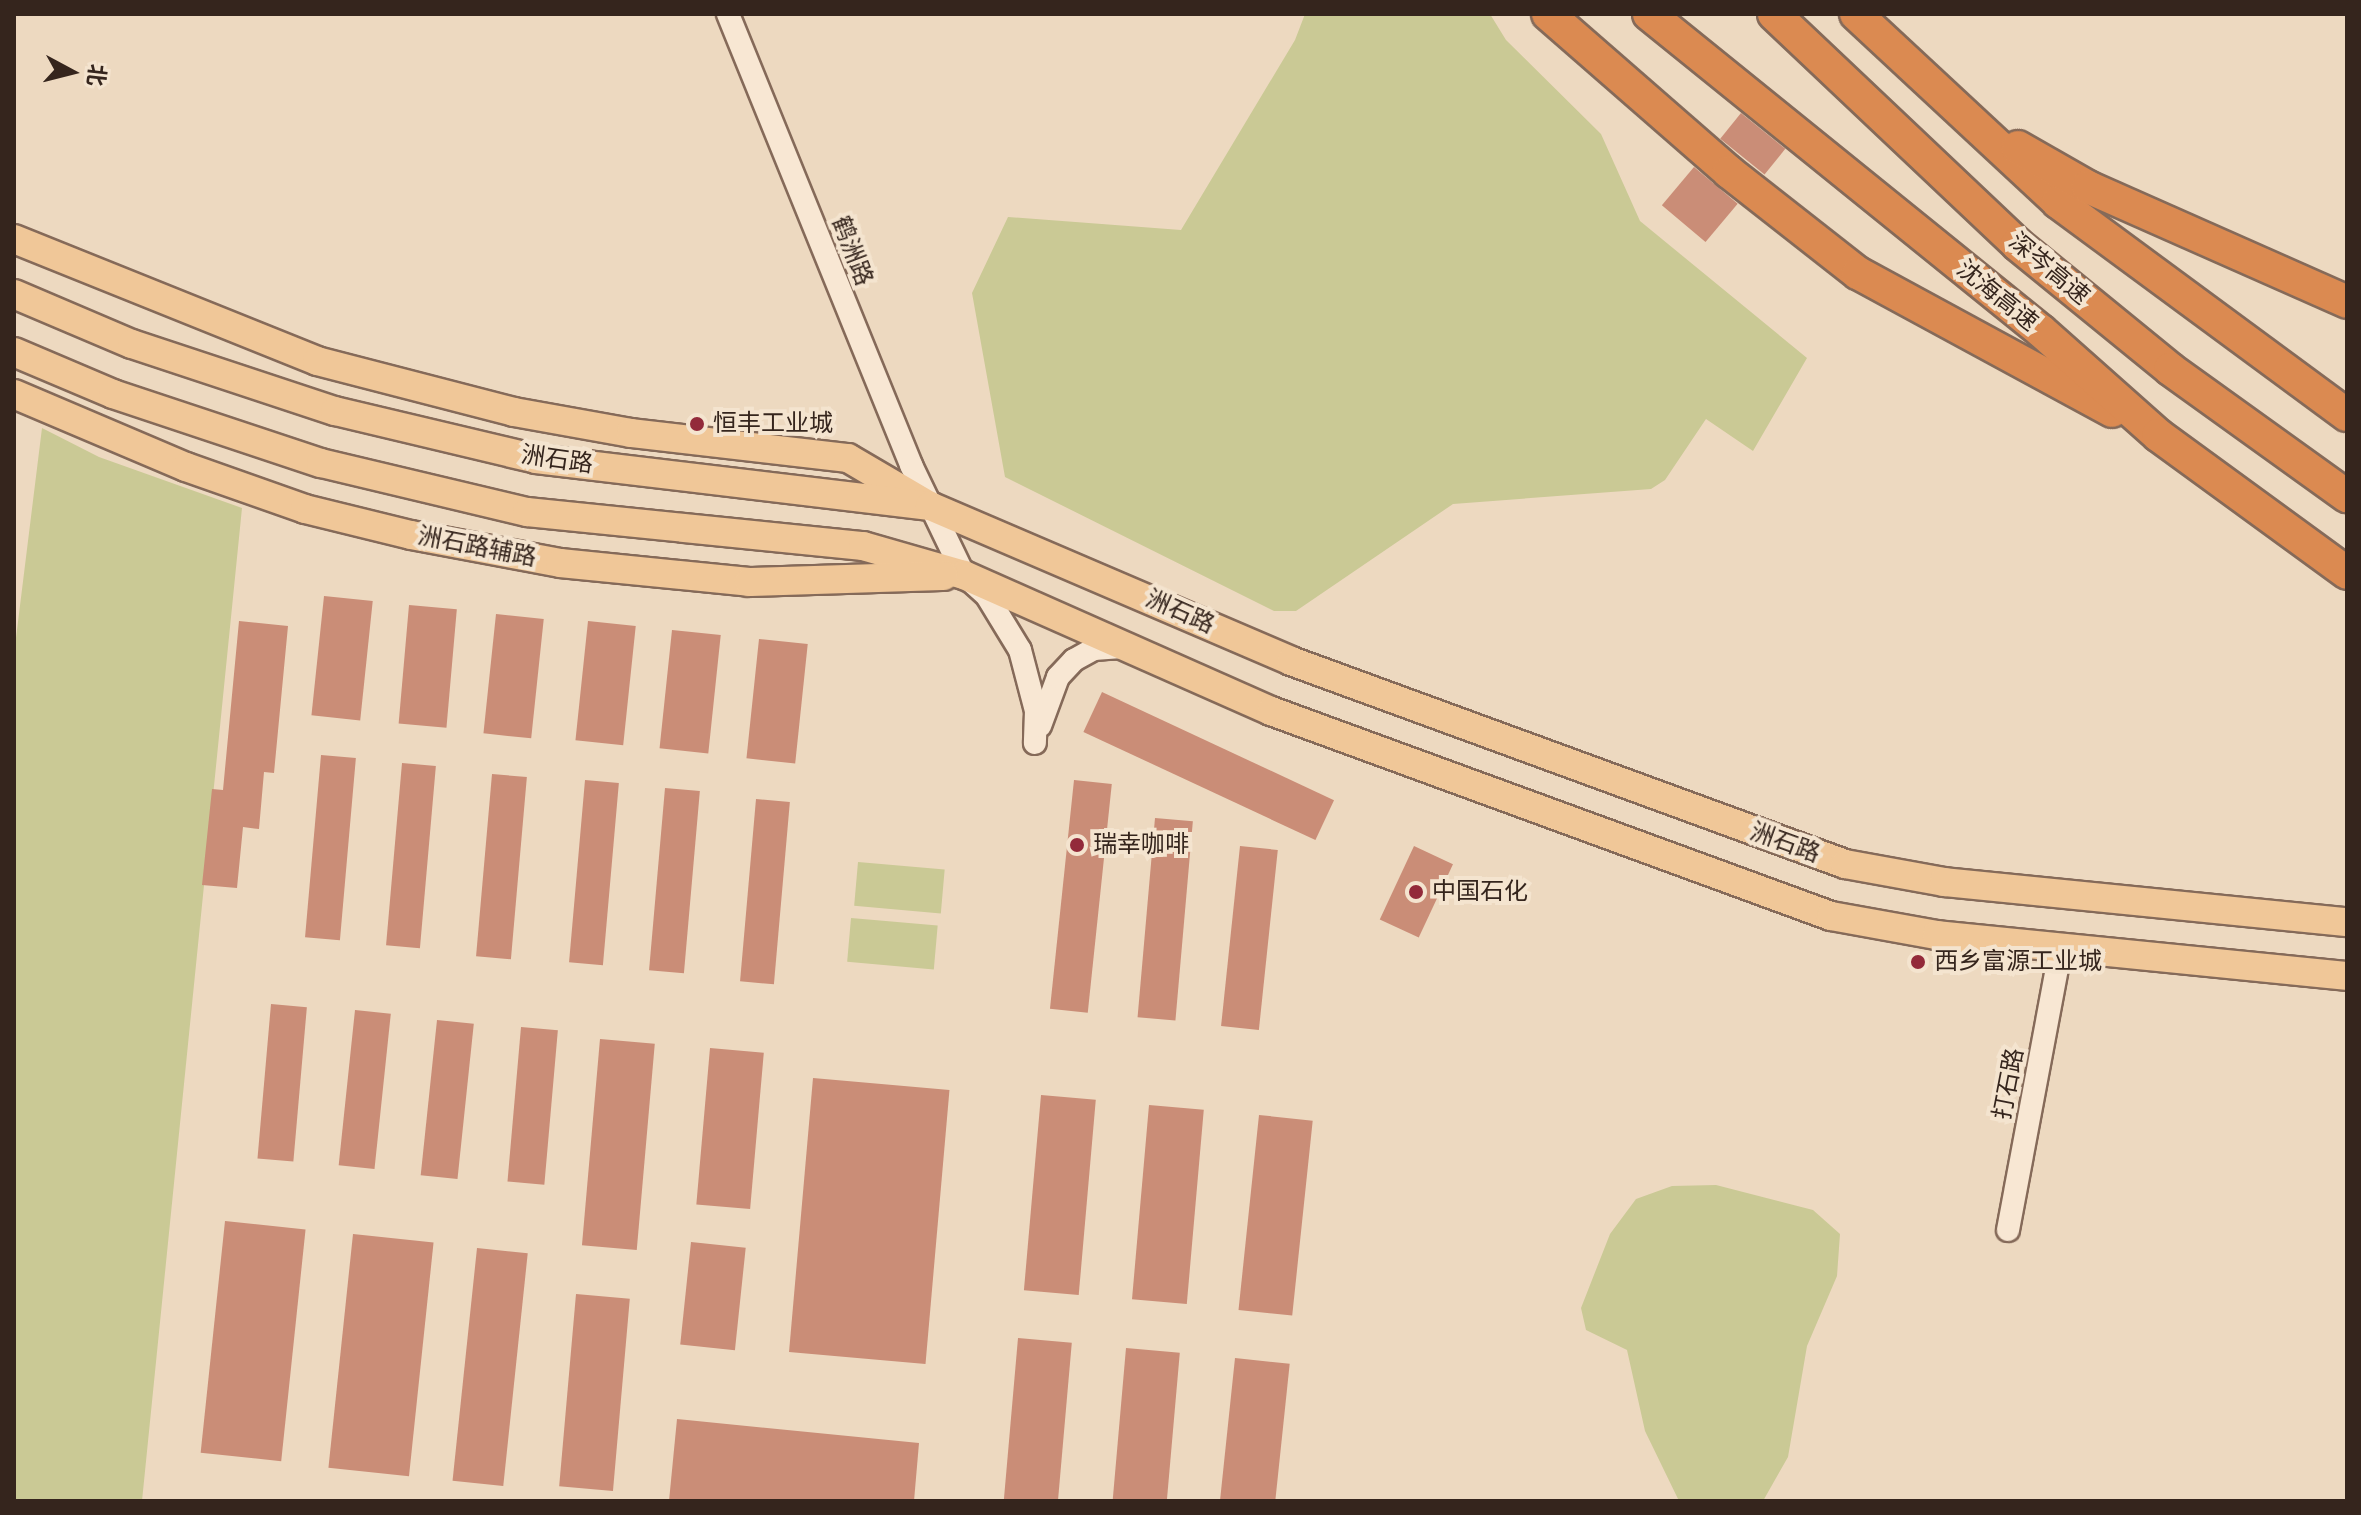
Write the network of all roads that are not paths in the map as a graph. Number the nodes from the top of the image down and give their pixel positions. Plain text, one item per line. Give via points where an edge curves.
1 (728, 14) edge
2 (1548, 14) edge
3 (1649, 14) edge
4 (1774, 14) edge
5 (1856, 14) edge
6 (1870, 14) edge
7 (14, 239) edge
8 (14, 294) edge
9 (2347, 302) edge
10 (14, 352) edge
11 (14, 394) edge
12 (2347, 415) edge
13 (2158, 435) junction
14 (707, 442) junction
15 (536, 459) junction
16 (2347, 496) edge
17 (930, 506) junction
18 (2347, 573) edge
19 (964, 575) junction
20 (1139, 649) junction
21 (2347, 922) edge
22 (2061, 947) junction
23 (2347, 976) edge
24 (2008, 1230) dead end

1 - 17 street, 鹤洲路
2 - 13 highway via 1729,172 1858,273
3 - 13 highway, 沈海高速 via 2041,331
4 - 16 highway, 深岑高速 via 1995,224 2170,369
5 - 12 highway via 2058,202
6 - 9 highway via 1975,117 2032,157
7 - 14 main road via 317,361 514,412
8 - 15 main road, 洲石路 via 132,344 335,411
10 - 19 main road via 113,394 321,463 527,512 863,546
11 - 19 main road, 洲石路辅路 via 186,467 305,509 411,535 560,563 749,582
13 - 18 highway, 沈海高速
14 - 15 main road
14 - 17 main road via 848,458
15 - 17 main road, 洲石路
17 - 19 street, 鹤洲路
17 - 21 main road, 洲石路 via 1291,661 1845,864 1944,882
19 - 20 main road
19 - 20 street, 鹤洲路 via 987,596 1020,650 1036,711 1035,743 1058,677 1074,660 1094,649
20 - 22 main road via 1271,711 1831,916
22 - 23 main road
22 - 24 street, 打石路

